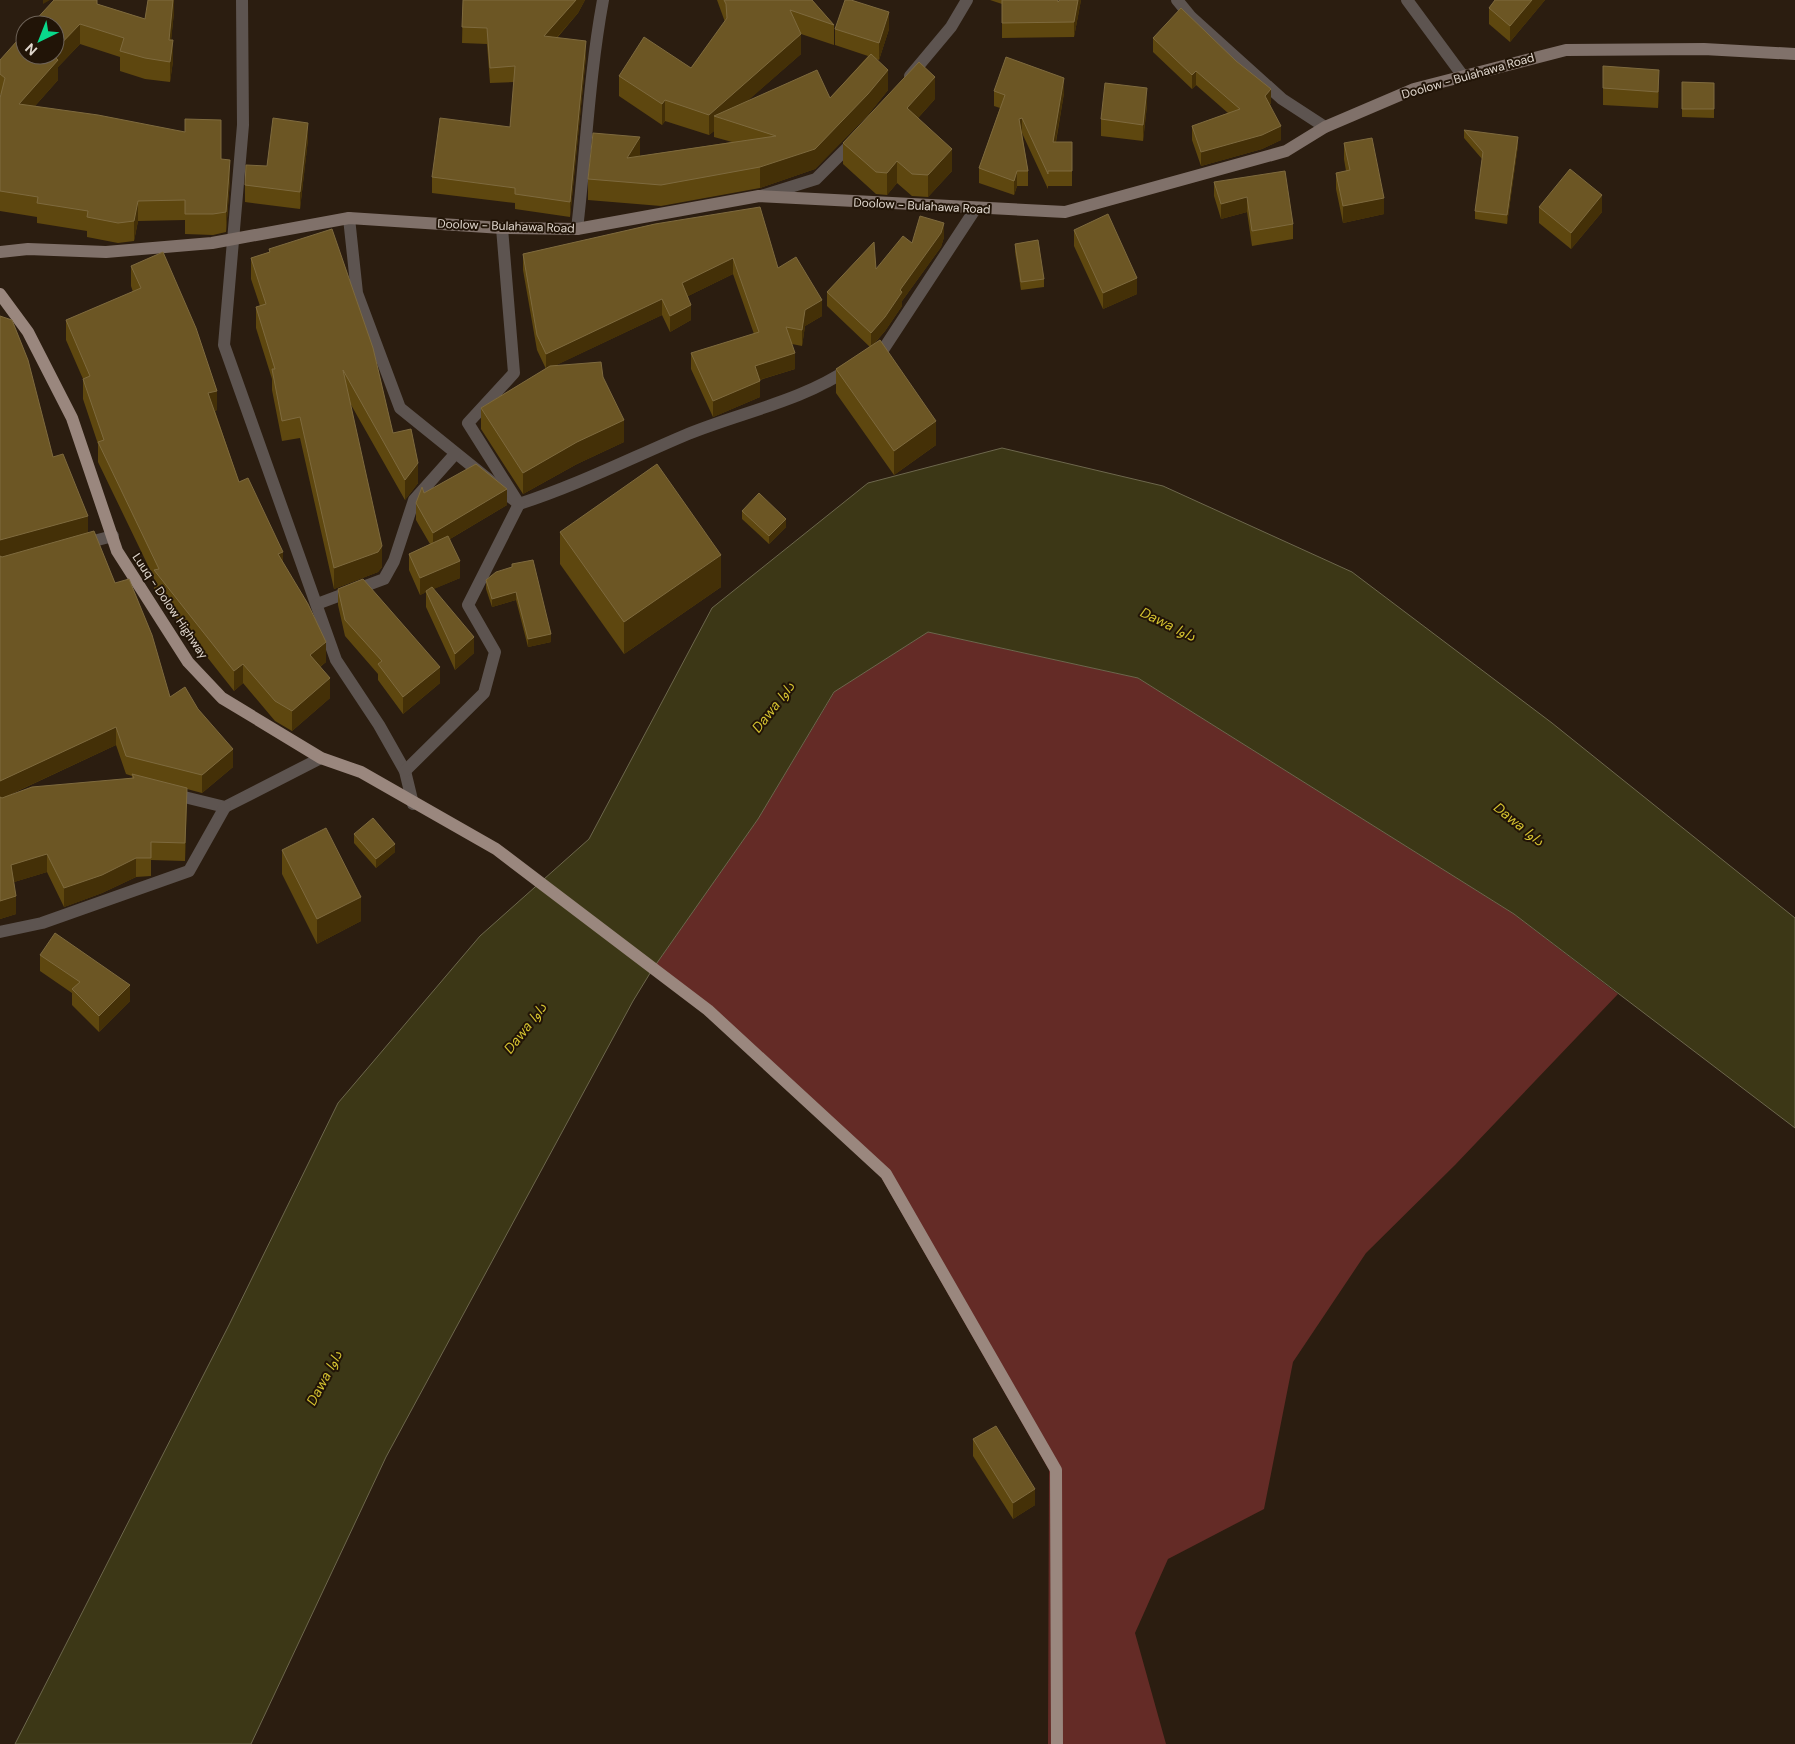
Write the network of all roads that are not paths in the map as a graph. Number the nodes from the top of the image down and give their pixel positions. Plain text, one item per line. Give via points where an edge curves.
1 (242, 0) edge
2 (603, 0) edge
3 (967, 0) edge
4 (1177, 0) edge
5 (1407, 0) edge
6 (1795, 54) edge
7 (1463, 76) junction
8 (903, 84) edge
9 (1325, 127) junction
10 (861, 133) edge
11 (758, 196) junction
12 (976, 208) junction
13 (349, 218) junction
14 (502, 228) junction
15 (577, 229) junction
16 (232, 240) junction
17 (0, 252) edge
18 (0, 294) edge
19 (455, 454) junction
20 (519, 504) junction
21 (113, 536) junction
22 (67, 548) edge
23 (317, 604) junction
24 (321, 758) junction
25 (405, 771) junction
26 (158, 790) edge
27 (414, 804) junction
28 (225, 807) junction
29 (0, 932) edge
30 (1057, 1744) edge

1 - 16 street via 243,125
2 - 15 street via 594,49
3 - 8 street via 951,27
4 - 9 street via 1191,17 1282,99
5 - 7 street
6 - 7 main road, Doolow - Bulahawa Road via 1704,49 1566,50
7 - 9 main road, Doolow - Bulahawa Road via 1414,89
9 - 12 main road, Doolow - Bulahawa Road via 1286,151 1064,212
10 - 11 street via 816,178
11 - 12 main road, Doolow - Bulahawa Road
11 - 15 main road, Doolow - Bulahawa Road
12 - 20 street via 879,356 854,366 829,383 689,434 566,489
13 - 14 main road, Doolow - Bulahawa Road
13 - 16 main road, Doolow - Bulahawa Road
13 - 19 street via 358,294 400,408
14 - 15 main road, Doolow - Bulahawa Road
14 - 20 street via 514,373 468,423
16 - 17 main road, Doolow - Bulahawa Road via 106,252 28,249
16 - 23 street via 224,345
18 - 21 main road, Luuq - Dolow Highway via 28,332 72,418
19 - 20 street
19 - 23 street via 414,500 394,560 384,579
20 - 25 street via 468,605 495,652 484,693
21 - 22 street
21 - 24 main road, Luuq - Dolow Highway via 117,551 188,662 222,698
23 - 25 street via 336,660 380,725
24 - 27 main road, Luuq - Dolow Highway via 361,772
24 - 28 street
25 - 27 street
26 - 28 street
27 - 30 main road, Luuq - Dolow Highway via 496,849 708,1010 886,1174 1056,1470
28 - 29 street via 189,871 42,923

